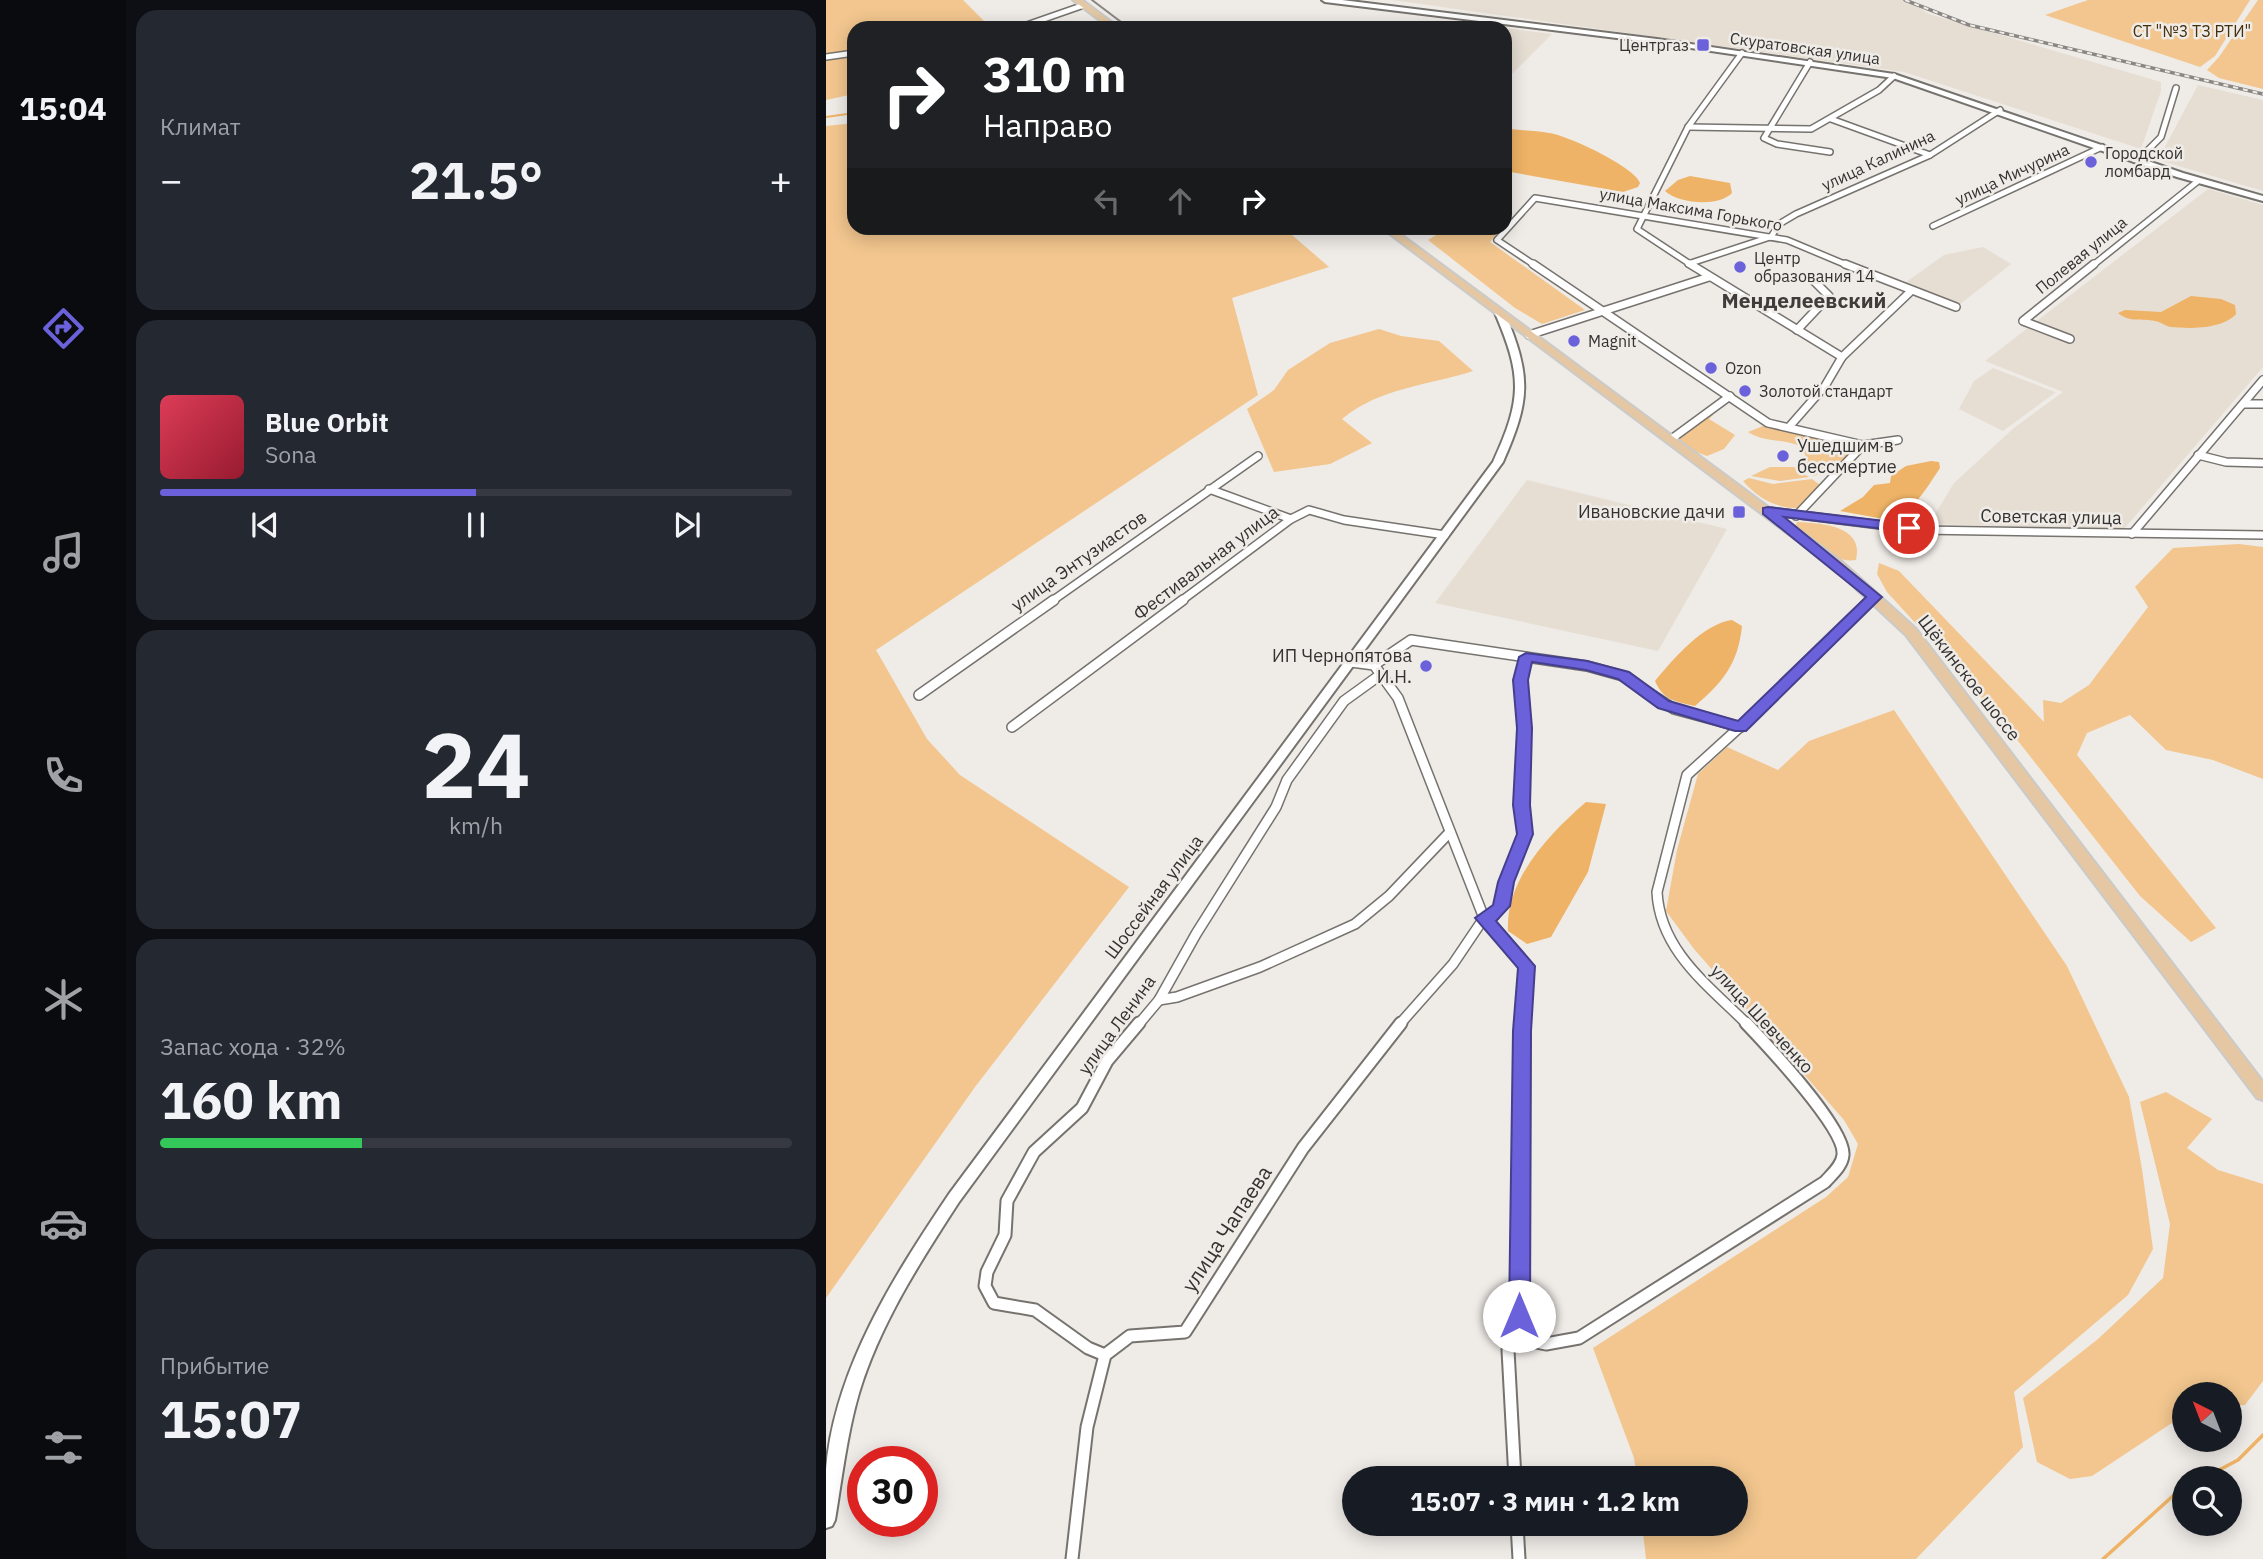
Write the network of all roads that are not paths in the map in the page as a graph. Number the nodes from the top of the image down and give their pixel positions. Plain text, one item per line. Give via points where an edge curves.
1 (1325, 0) edge
2 (1081, 2) edge
3 (1365, 2) edge
4 (1045, 21) edge
5 (1106, 21) edge
6 (1505, 21) edge
7 (1512, 22) edge
8 (847, 53) edge
9 (1742, 53) junction
10 (826, 57) edge
11 (1810, 62) junction
12 (1894, 76) junction
13 (2176, 88) dead end
14 (2000, 110) junction
15 (1831, 119) junction
16 (1688, 127) junction
17 (1769, 130) junction
18 (2102, 147) junction
19 (1830, 152) dead end
20 (1930, 155) junction
21 (2138, 160) junction
22 (2198, 181) junction
23 (2263, 199) edge
24 (1644, 215) junction
25 (1512, 223) edge
26 (1933, 226) dead end
27 (1394, 235) edge
28 (1502, 235) edge
29 (1771, 237) junction
30 (1688, 264) junction
31 (1709, 277) junction
32 (1810, 277) dead end
33 (1910, 292) junction
34 (1956, 307) dead end
35 (1605, 312) junction
36 (1500, 313) junction
37 (1797, 330) junction
38 (1529, 335) junction
39 (2070, 339) dead end
40 (1842, 357) junction
41 (2263, 380) edge
42 (1730, 396) junction
43 (2245, 404) junction
44 (2263, 404) edge
45 (1789, 427) junction
46 (1670, 440) junction
47 (1898, 440) dead end
48 (1863, 445) junction
49 (2198, 455) junction
50 (1258, 456) dead end
51 (2263, 463) edge
52 (1209, 489) junction
53 (1768, 511) junction
54 (1796, 516) junction
55 (1291, 519) junction
56 (2132, 534) junction
57 (1445, 535) junction
58 (2263, 535) edge
59 (1874, 597) junction
60 (1526, 657) junction
61 (1351, 662) junction
62 (1377, 670) junction
63 (919, 695) dead end
64 (1012, 727) dead end
65 (1741, 727) junction
66 (1450, 832) junction
67 (1484, 918) junction
68 (1159, 1000) junction
69 (2263, 1094) edge
70 (1512, 1337) junction
71 (1105, 1355) junction
72 (1514, 1466) edge
73 (826, 1520) edge
74 (1518, 1536) edge
75 (1072, 1559) edge
76 (1519, 1559) edge

1 - 3 main road, Скуратовская улица
2 - 4 street
2 - 5 main road
3 - 6 main road, Скуратовская улица
7 - 9 main road, Скуратовская улица
8 - 10 street
9 - 11 main road, Скуратовская улица
9 - 16 street
11 - 12 main road, Скуратовская улица
11 - 17 street
12 - 14 main road, Скуратовская улица
12 - 15 street
13 - 21 street via 2162,139
14 - 18 main road, Скуратовская улица
14 - 20 street, улица Калинина
15 - 17 street via 1811,129
15 - 20 street
16 - 17 street
16 - 24 street
17 - 19 street via 1764,138 1777,144
18 - 21 main road, Скуратовская улица
18 - 26 street, улица Мичурина
20 - 29 street, улица Калинина via 1797,214 1779,224
21 - 22 main road, Скуратовская улица
22 - 23 main road, Скуратовская улица
22 - 39 street, Полевая улица via 2023,321
24 - 25 street, улица Максима Горького via 1535,198
24 - 29 street, улица Максима Горького
24 - 30 street via 1637,229
27 - 36 main road, Щёкинское шоссе
28 - 35 street, улица Максима Горького via 1497,240
29 - 30 street
29 - 33 street, улица Максима Горького
30 - 31 street
31 - 35 street
31 - 37 street
32 - 37 street via 1829,296
33 - 34 street, улица Максима Горького
33 - 40 street
35 - 38 street
35 - 42 street
36 - 38 main road, Щёкинское шоссе
36 - 57 main road, Шоссейная улица via 1521,367 1521,404 1498,462
37 - 40 street
38 - 46 main road, Щёкинское шоссе
40 - 45 street via 1825,386
41 - 43 street, Советская улица
42 - 45 street via 1768,423
42 - 46 street
43 - 44 street
43 - 49 street, Советская улица
45 - 48 street
46 - 53 main road, Щёкинское шоссе
47 - 48 street
48 - 54 street
49 - 51 street via 2226,463
49 - 56 street, Советская улица
50 - 52 street, улица Энтузиастов
52 - 55 street
52 - 63 street, улица Энтузиастов
53 - 54 street, Советская улица
53 - 59 main road, Щёкинское шоссе
54 - 56 street, Советская улица via 1920,530
55 - 57 street, Фестивальная улица via 1309,510
55 - 64 street, Фестивальная улица
56 - 58 street
57 - 61 main road, Шоссейная улица
59 - 65 street, улица Шевченко
59 - 69 main road, Щёкинское шоссе via 1936,662
60 - 62 street, улица Ленина via 1411,640
60 - 65 street, улица Ленина via 1623,676 1664,704
60 - 67 street via 1521,680 1525,834 1501,906 1494,916
61 - 62 street
61 - 73 main road, Шоссейная улица via 954,1198 900,1280 858,1373
62 - 66 street via 1398,698
62 - 68 street, улица Ленина via 1345,701 1287,780 1271,815
65 - 70 street, улица Шевченко via 1687,775 1655,910 1699,979 1791,1072 1834,1129 1843,1146 1843,1160 1825,1182 1579,1338 1559,1345 1538,1345
66 - 67 street
66 - 68 street via 1389,896 1355,923 1260,967
67 - 70 street via 1527,966 1522,1031 1519,1316
67 - 71 street, улица Чапаева via 1441,980 1415,1005 1303,1148 1185,1332 1130,1336
68 - 71 street, улица Ленина via 1107,1062 1082,1108 1034,1152 1007,1201 1005,1235 987,1272 985,1286 995,1303 1035,1310
70 - 72 street via 1508,1350
71 - 75 street via 1087,1427
74 - 76 street

